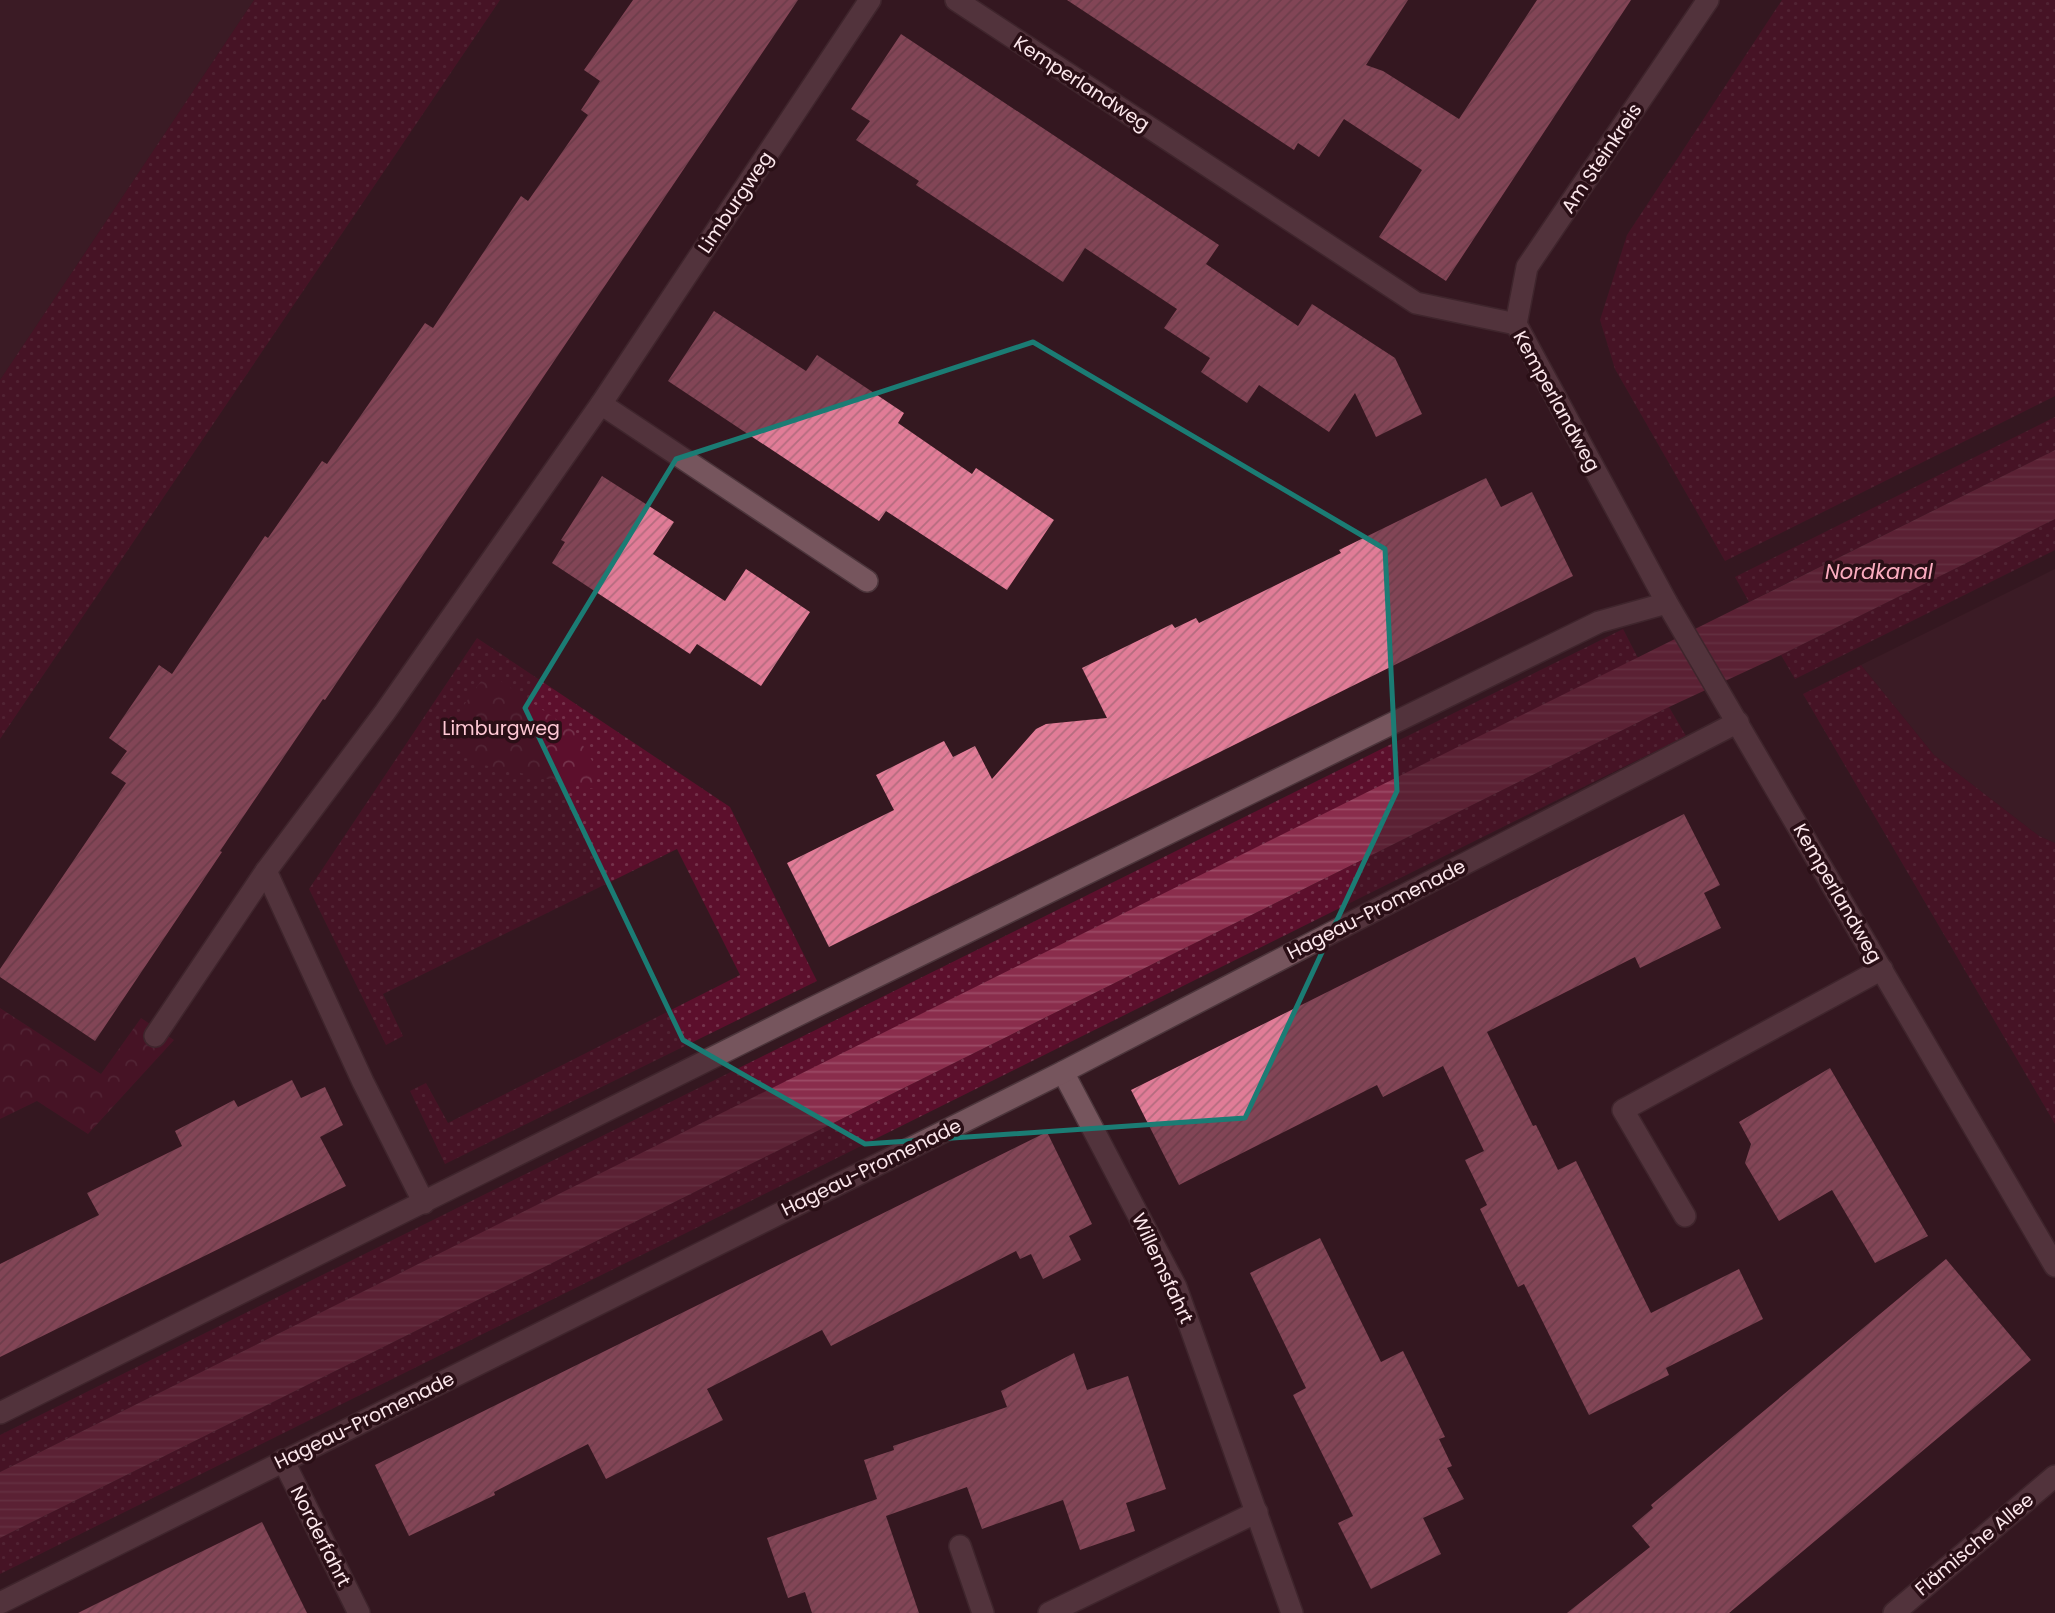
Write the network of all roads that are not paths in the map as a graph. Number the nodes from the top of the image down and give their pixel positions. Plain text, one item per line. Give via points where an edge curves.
1 (870, 0) edge
2 (956, 0) edge
3 (1708, 0) edge
4 (1516, 324) junction
5 (601, 404) junction
6 (867, 581) dead end
7 (1672, 611) junction
8 (1738, 722) junction
9 (266, 871) junction
10 (1882, 969) junction
11 (155, 1036) dead end
12 (1063, 1072) junction
13 (424, 1203) junction
14 (1685, 1216) dead end
15 (2055, 1266) edge
16 (0, 1413) edge
17 (283, 1460) junction
18 (2055, 1476) edge
19 (1257, 1512) junction
20 (960, 1546) dead end
21 (0, 1603) edge
22 (359, 1613) edge
23 (983, 1613) edge
24 (1049, 1613) edge
25 (1292, 1613) edge
26 (1894, 1613) edge

1 - 5 street, Limburgweg
2 - 4 street, Kemperlandweg via 1416,303
3 - 4 street, Am Steinkreis via 1527,267
4 - 7 street, Kemperlandweg
5 - 6 street
5 - 9 street, Limburgweg via 385,712
7 - 8 street, Kemperlandweg
7 - 13 street via 1599,622
8 - 10 street, Kemperlandweg
8 - 12 street, Hageau-Promenade
9 - 11 street, Limburgweg
9 - 13 street
10 - 14 street, Kemperlandweg via 1623,1110
10 - 15 street, Kemperlandweg
12 - 17 street, Hageau-Promenade
12 - 19 street, Willemsfahrt via 1176,1287
13 - 16 street
17 - 21 street, Hageau-Promenade
17 - 22 street, Norderfahrt
18 - 26 street, Flämische Allee
19 - 24 street
19 - 25 street, Willemsfahrt
20 - 23 street

